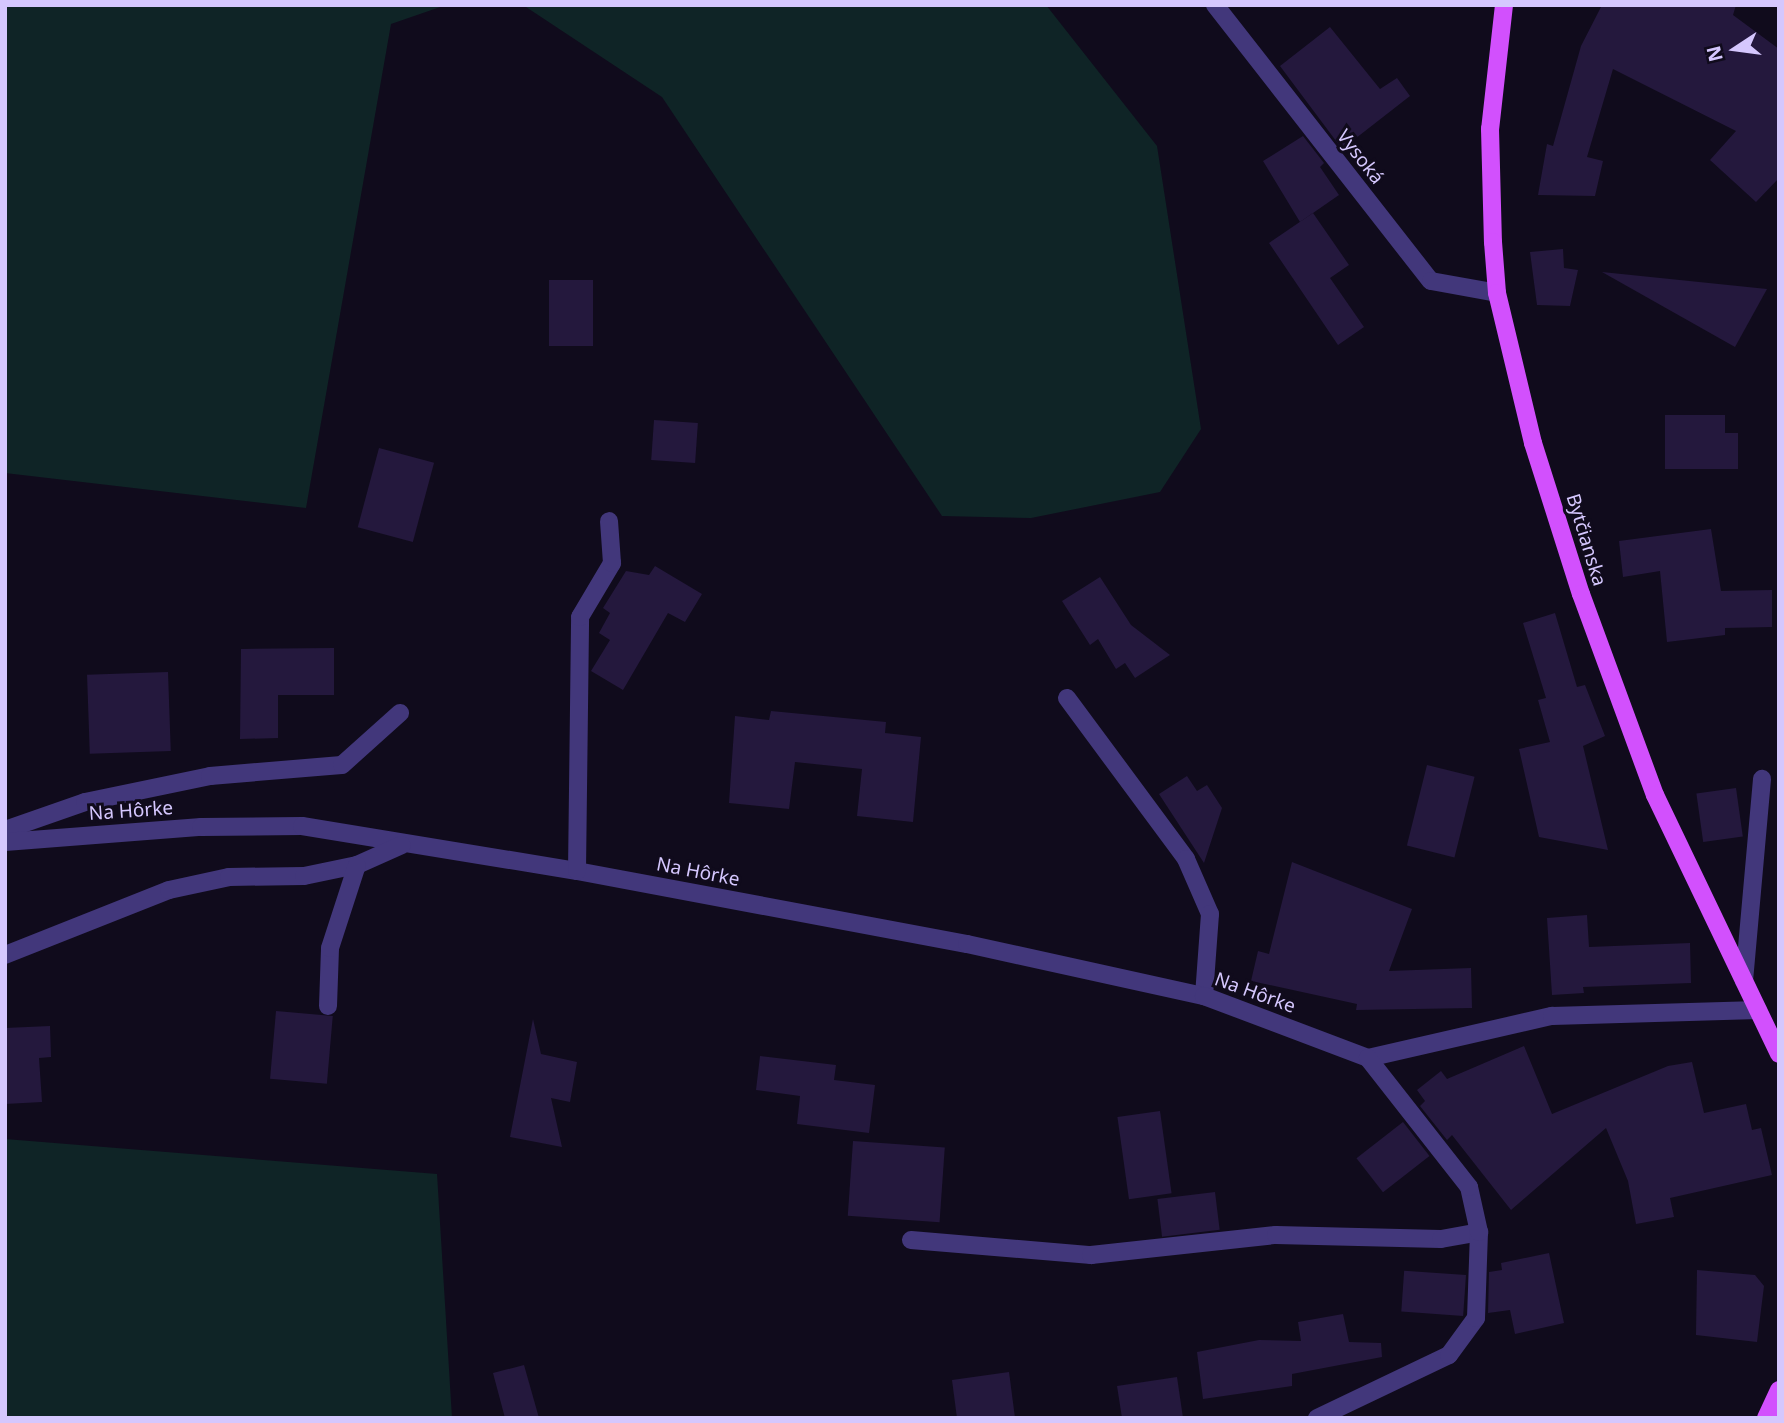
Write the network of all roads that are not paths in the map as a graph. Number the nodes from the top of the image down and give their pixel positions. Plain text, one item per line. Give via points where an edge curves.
1 (1215, 5) edge
2 (1504, 5) edge
3 (1497, 293) junction
4 (609, 521) dead end
5 (1067, 698) dead end
6 (400, 713) dead end
7 (1762, 779) dead end
8 (5, 830) edge
9 (5, 842) edge
10 (402, 845) junction
11 (358, 865) junction
12 (578, 871) junction
13 (5, 955) edge
14 (1744, 981) junction
15 (1204, 996) junction
16 (328, 1006) dead end
17 (1758, 1010) junction
18 (1777, 1046) edge
19 (1368, 1058) junction
20 (1479, 1233) junction
21 (911, 1240) dead end
22 (1779, 1390) edge
23 (1317, 1418) edge
24 (1766, 1418) edge

1 - 3 street, Vysoká via 1431,281
2 - 3 main road, Bytčianska via 1490,152
3 - 14 main road, Bytčianska via 1533,443 1619,706 1655,795
4 - 12 street via 612,563 580,617
5 - 15 street via 1186,859 1210,914
6 - 8 street via 342,765 210,776 85,802
7 - 14 street
9 - 10 street, Na Hôrke via 201,827 302,826
10 - 11 street
10 - 12 street, Na Hôrke
11 - 13 street via 304,876 229,877 169,890
11 - 16 street via 330,948
12 - 15 street, Na Hôrke via 967,944
14 - 17 main road, Bytčianska
15 - 19 street, Na Hôrke
17 - 18 main road, Bytčianska
17 - 19 street via 1552,1016
19 - 20 street via 1469,1187
20 - 21 street via 1441,1239 1276,1235 1091,1255
20 - 23 street via 1476,1318 1449,1355
22 - 24 main road

